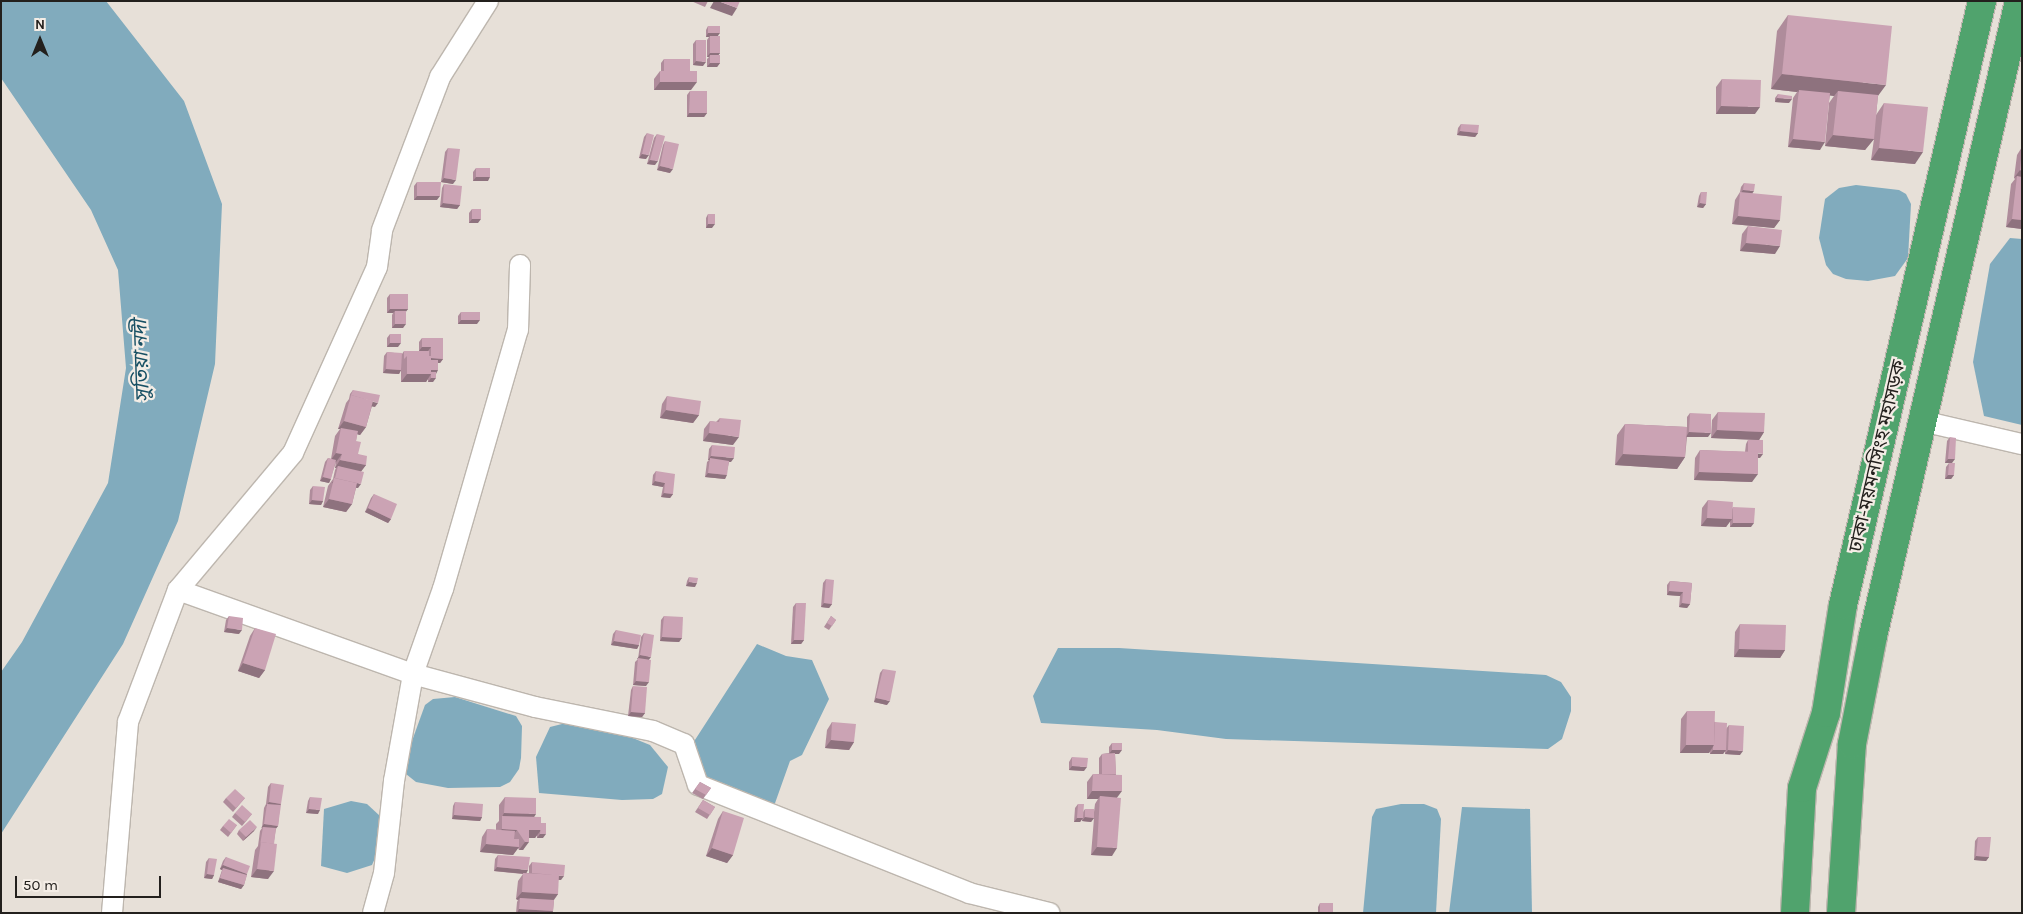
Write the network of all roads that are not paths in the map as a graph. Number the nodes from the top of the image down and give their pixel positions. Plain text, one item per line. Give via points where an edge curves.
1 (488, 1) edge
2 (1982, 1) edge
3 (2018, 1) edge
4 (520, 265) dead end
5 (1922, 421) junction
6 (2022, 444) edge
7 (178, 590) junction
8 (413, 674) junction
9 (112, 913) edge
10 (373, 913) edge
11 (1050, 913) edge
12 (1795, 913) edge
13 (1840, 913) edge

1 - 7 street via 440,77 382,230 377,267 293,453
2 - 12 highway, ঢাকা-ময়মনসিংহ মহাসড়ক via 1842,605 1826,713 1802,788
3 - 5 highway, ঢাকা-ময়মনসিংহ মহাসড়ক
4 - 8 street via 518,330 443,589
5 - 6 street
5 - 13 highway, ঢাকা-ময়মনসিংহ মহাসড়ক via 1852,744
7 - 8 street
7 - 9 street via 128,722
8 - 10 street via 394,781 384,872
8 - 11 street via 535,707 653,731 684,744 698,784 969,893

